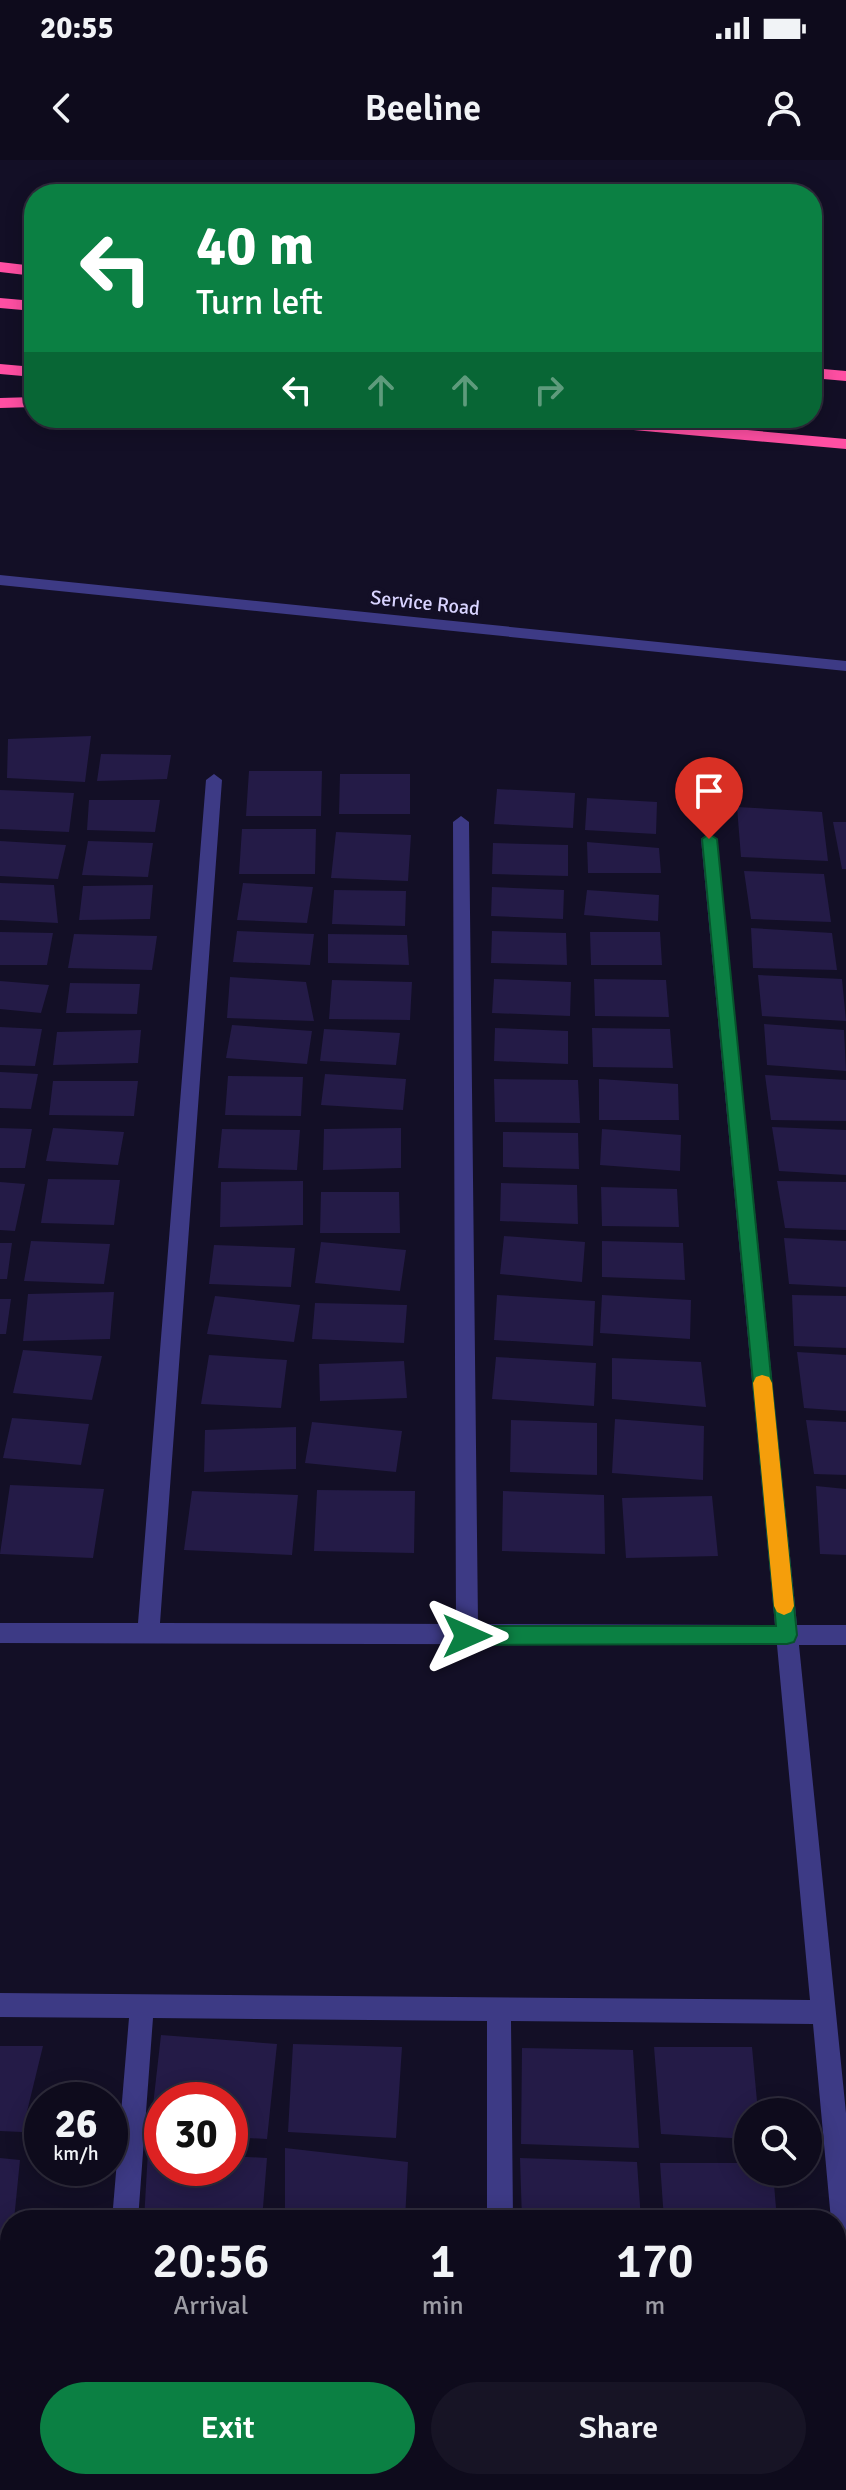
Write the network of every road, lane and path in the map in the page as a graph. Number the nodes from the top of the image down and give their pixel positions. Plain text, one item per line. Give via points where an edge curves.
1 (0, 267) edge
2 (24, 270) edge
3 (0, 303) edge
4 (24, 305) edge
5 (0, 369) edge
6 (24, 371) edge
7 (822, 374) edge
8 (846, 376) edge
9 (24, 402) edge
10 (0, 403) edge
11 (668, 428) edge
12 (846, 444) edge
13 (0, 580) edge
14 (846, 666) edge
15 (214, 780) dead end
16 (461, 822) dead end
17 (709, 839) dead end
18 (0, 1633) edge
19 (148, 1635) junction
20 (787, 1635) junction
21 (846, 1635) edge
22 (467, 1636) junction
23 (0, 2005) edge
24 (142, 2008) junction
25 (499, 2010) junction
26 (824, 2012) junction
27 (126, 2210) edge
28 (500, 2210) edge
29 (843, 2210) edge

1 - 2 highway
3 - 4 highway
5 - 6 highway
7 - 8 highway
9 - 10 highway
11 - 12 highway
13 - 14 street, Service Road
15 - 19 street
16 - 22 street
17 - 20 street
18 - 19 street
19 - 22 street
20 - 21 street
20 - 22 street
20 - 26 street
23 - 24 street
24 - 25 street
24 - 27 street
25 - 26 street
25 - 28 street
26 - 29 street

